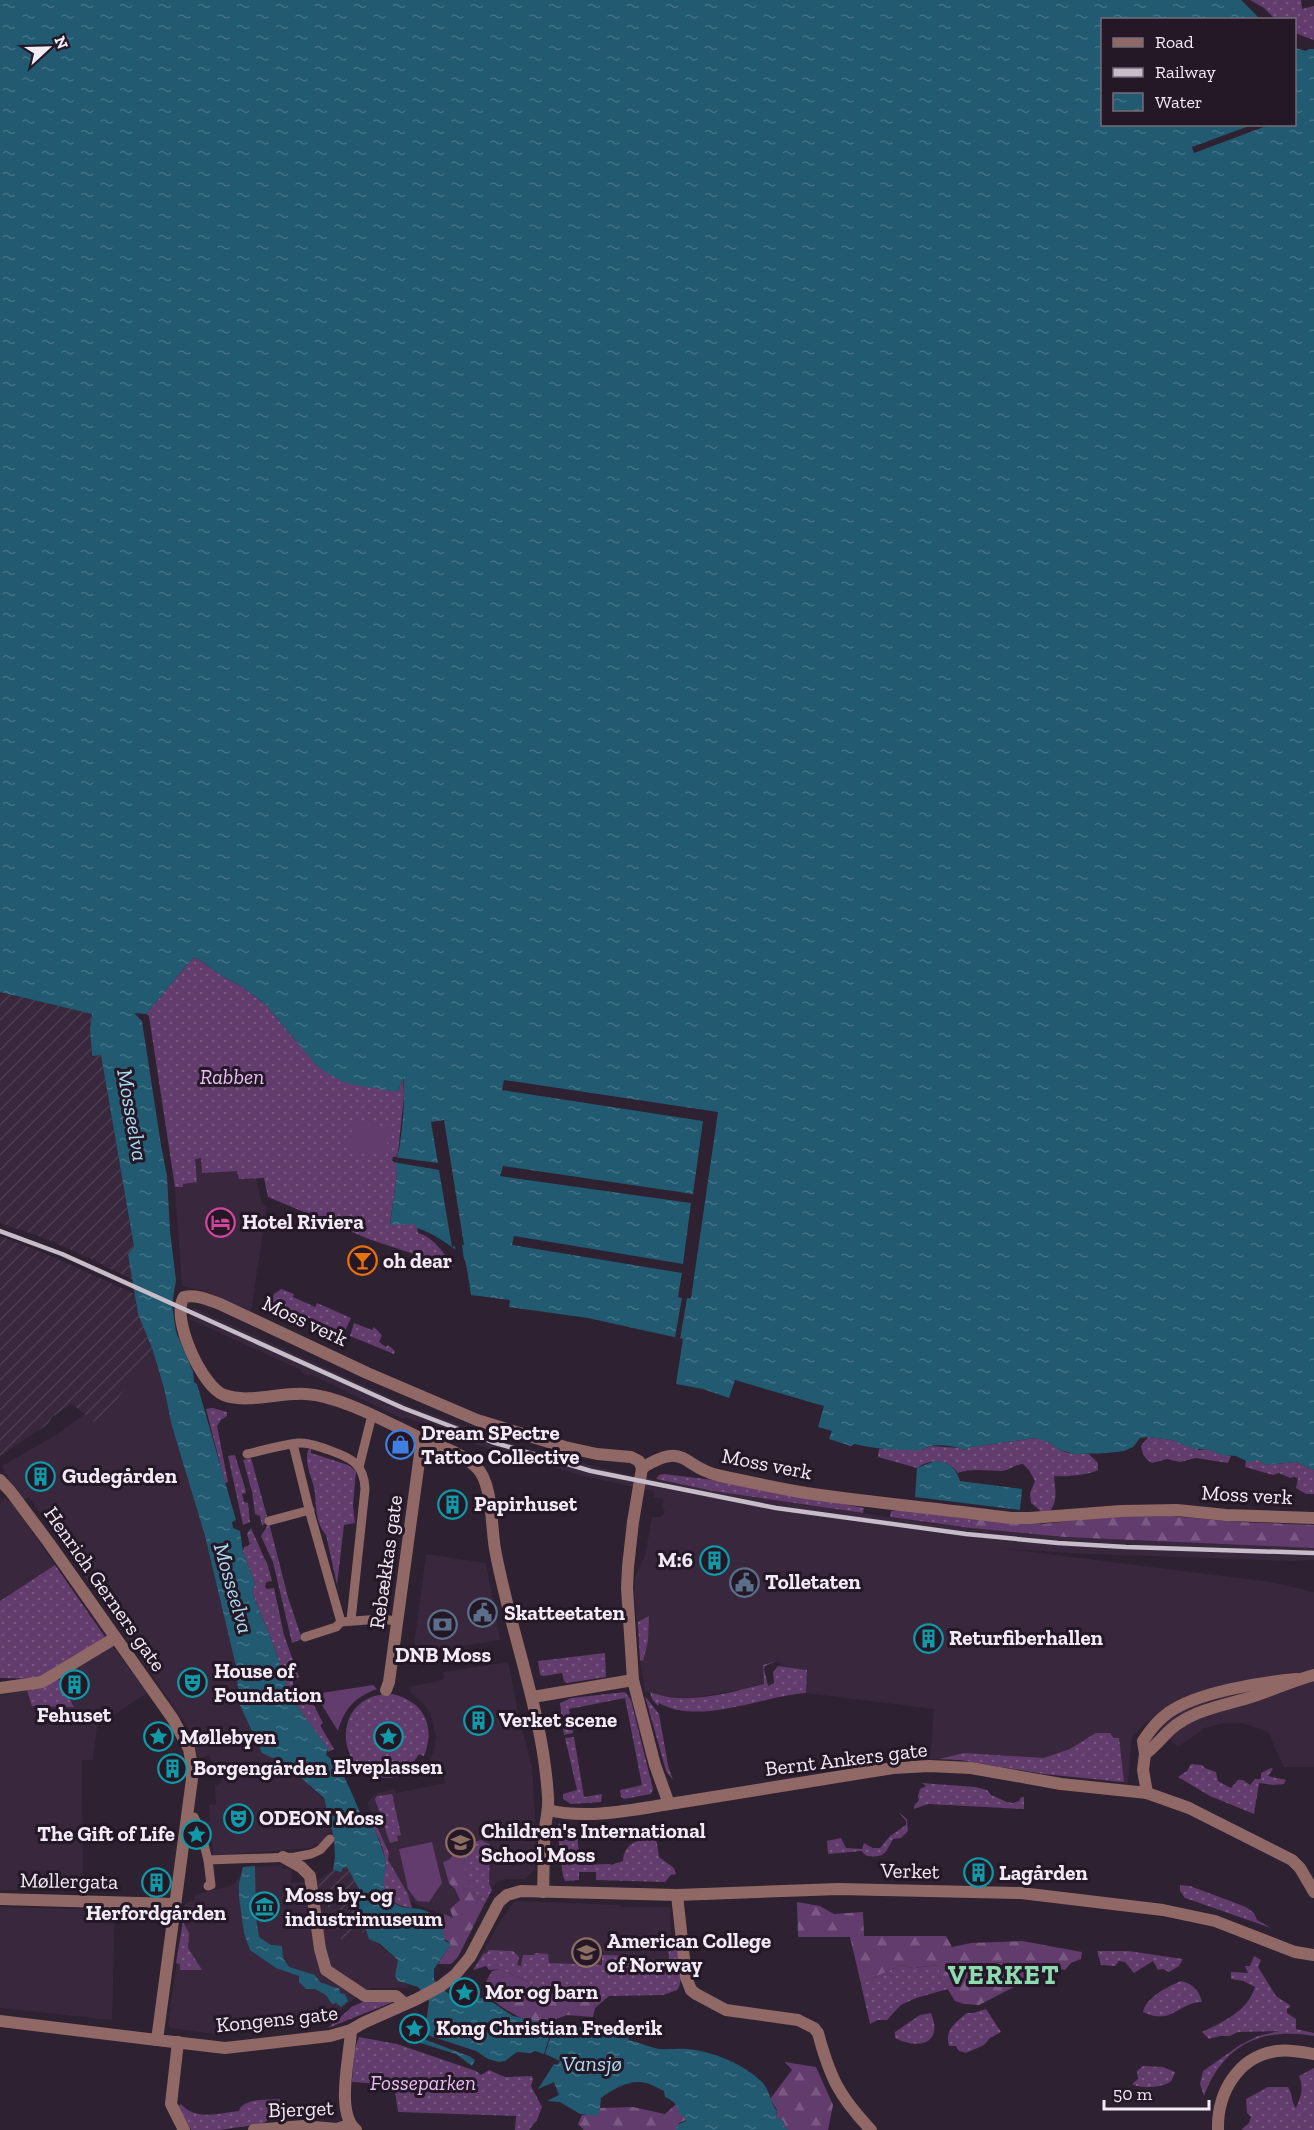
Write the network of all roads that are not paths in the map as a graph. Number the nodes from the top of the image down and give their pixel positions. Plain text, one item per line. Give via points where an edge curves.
1 (372, 1415) junction
2 (422, 1439) junction
3 (293, 1444) junction
4 (247, 1454) dead end
5 (359, 1467) junction
6 (642, 1468) junction
7 (0, 1480) edge
8 (310, 1510) junction
9 (1314, 1518) edge
10 (269, 1521) dead end
11 (346, 1621) junction
12 (397, 1621) junction
13 (305, 1637) dead end
14 (115, 1638) junction
15 (1314, 1675) edge
16 (633, 1680) junction
17 (0, 1688) edge
18 (386, 1690) dead end
19 (533, 1697) junction
20 (1147, 1793) junction
21 (669, 1804) junction
22 (548, 1810) junction
23 (194, 1817) dead end
24 (330, 1839) dead end
25 (283, 1857) junction
26 (208, 1860) junction
27 (208, 1886) dead end
28 (543, 1892) junction
29 (1314, 1892) edge
30 (677, 1895) junction
31 (0, 1899) edge
32 (174, 1904) junction
33 (1314, 1955) edge
34 (441, 1986) joint
35 (405, 2004) junction
36 (0, 2021) edge
37 (351, 2030) junction
38 (157, 2040) junction
39 (178, 2042) junction
40 (1314, 2054) edge
41 (352, 2127) edge
42 (184, 2130) edge
43 (254, 2130) edge
44 (871, 2130) edge
45 (1218, 2130) edge

1 - 2 street
1 - 5 street
1 - 6 street, Moss verk via 315,1395 225,1395 208,1383 185,1336 180,1305 184,1297 220,1304 477,1420 565,1447 631,1457
2 - 12 street, Rebækkas gate
2 - 19 street via 457,1455 482,1474 495,1550
3 - 4 street
3 - 5 street via 312,1444 348,1456
3 - 8 street
5 - 11 street via 365,1489
6 - 9 street, Moss verk via 669,1455 683,1457 716,1475 792,1490 1011,1518 1177,1510
6 - 16 street via 628,1577
7 - 14 street, Henrich Gerners gate
8 - 10 street
8 - 11 street
11 - 12 street
11 - 13 street
12 - 18 street, Rebækkas gate
14 - 17 street via 42,1682
14 - 32 street, Henrich Gerners gate via 174,1719 191,1757 188,1816
15 - 20 street via 1180,1722 1145,1754
16 - 19 street
16 - 21 street
19 - 22 street
20 - 21 street, Bernt Ankers gate via 1060,1784 971,1768 929,1766 893,1768
20 - 29 street via 1189,1808 1292,1860
21 - 22 street, Bernt Ankers gate via 595,1814
22 - 28 street
23 - 26 street
24 - 25 street via 311,1854
25 - 26 street
25 - 35 street via 310,1876 326,1970 365,1996 396,1996
26 - 27 street
28 - 30 street, Verket
28 - 34 street, Verket via 513,1892 499,1902 463,1968
30 - 33 street, Verket via 838,1889 1022,1893 1163,1910 1215,1921 1295,1952
30 - 44 street via 686,1977 691,1989 726,2010 798,2020 814,2028 841,2096
31 - 32 street, Møllergata
32 - 38 street, Henrich Gerners gate
34 - 35 street, Kongens gate
35 - 37 street, Kongens gate
36 - 38 street, Kongens gate
37 - 39 street, Kongens gate via 225,2048
37 - 41 street, Bjerget via 345,2111
38 - 39 street, Kongens gate
39 - 42 street via 171,2104
40 - 45 street via 1278,2050 1249,2061 1232,2078 1225,2092
41 - 43 street, Bjerget

